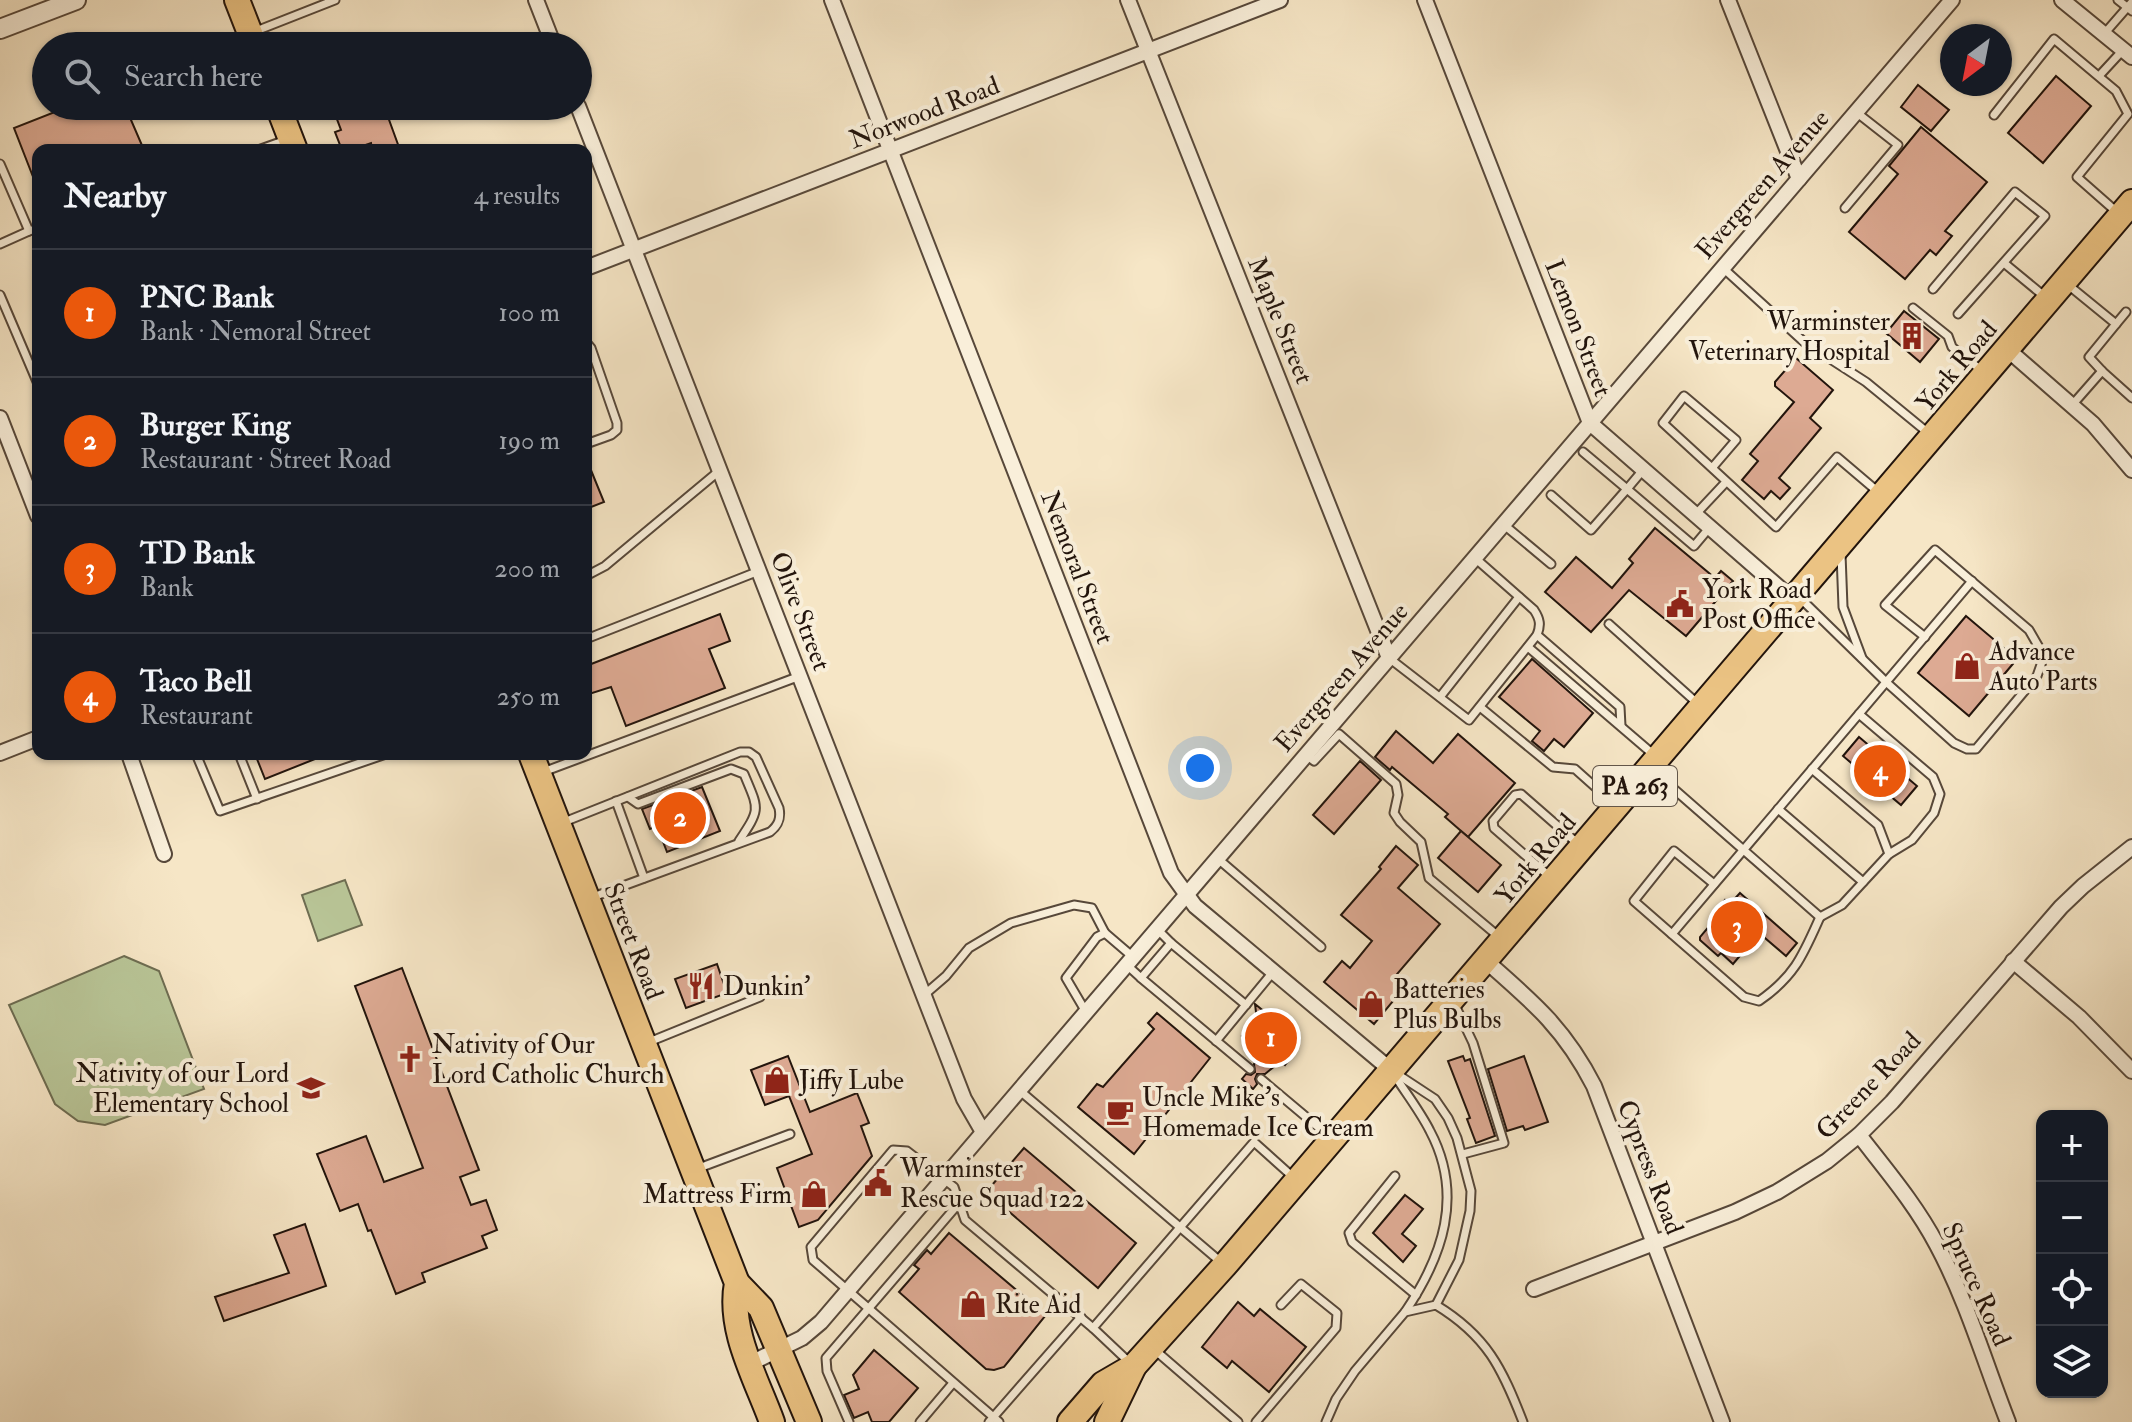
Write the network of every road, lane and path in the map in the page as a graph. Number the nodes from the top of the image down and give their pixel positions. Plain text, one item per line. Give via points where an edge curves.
1 (76, 0) edge
2 (237, 0) edge
3 (335, 0) edge
4 (536, 0) edge
5 (832, 0) edge
6 (1128, 0) edge
7 (1280, 0) edge
8 (1425, 0) edge
9 (1728, 0) edge
10 (1952, 0) edge
11 (2062, 0) edge
12 (2118, 0) edge
13 (2130, 7) edge
14 (0, 29) edge
15 (249, 32) edge
16 (269, 32) edge
17 (549, 32) edge
18 (2104, 34) junction
19 (1148, 51) junction
20 (2128, 54) edge
21 (2099, 76) junction
22 (1856, 112) junction
23 (1994, 115) dead end
24 (284, 120) edge
25 (583, 120) edge
26 (293, 144) edge
27 (891, 151) junction
28 (0, 164) edge
29 (1799, 179) junction
30 (1845, 208) dead end
31 (2126, 209) edge
32 (32, 230) edge
33 (29, 231) junction
34 (0, 244) edge
35 (634, 250) junction
36 (2004, 263) junction
37 (592, 266) edge
38 (1723, 268) junction
39 (1933, 289) dead end
40 (2056, 291) junction
41 (0, 295) edge
42 (1913, 308) dead end
43 (2126, 312) dead end
44 (1958, 314) dead end
45 (2116, 324) junction
46 (2007, 349) junction
47 (592, 351) edge
48 (2102, 371) junction
49 (1986, 374) junction
50 (32, 375) edge
51 (2132, 398) edge
52 (2073, 404) junction
53 (1, 422) edge
54 (1590, 423) junction
55 (1932, 436) junction
56 (592, 442) edge
57 (1583, 452) dead end
58 (1712, 468) junction
59 (1644, 470) junction
60 (2132, 470) edge
61 (720, 471) junction
62 (1726, 482) junction
63 (1627, 489) junction
64 (1551, 495) dead end
65 (1882, 495) junction
66 (32, 501) edge
67 (1695, 515) junction
68 (1503, 524) junction
69 (1710, 527) junction
70 (1841, 544) junction
71 (1475, 558) junction
72 (1551, 564) dead end
73 (759, 571) junction
74 (592, 573) edge
75 (1972, 581) junction
76 (1519, 597) junction
77 (1794, 597) junction
78 (1609, 624) dead end
79 (1537, 635) junction
80 (592, 637) edge
81 (1925, 637) junction
82 (1528, 647) junction
83 (1389, 658) junction
84 (1863, 660) junction
85 (800, 676) junction
86 (1886, 682) junction
87 (1440, 697) junction
88 (1480, 707) junction
89 (1701, 707) junction
90 (1859, 714) junction
91 (1621, 726) junction
92 (32, 740) edge
93 (592, 745) edge
94 (0, 753) edge
95 (1306, 754) junction
96 (131, 760) edge
97 (199, 760) edge
98 (241, 760) edge
99 (369, 760) edge
100 (1654, 763) junction
101 (534, 764) edge
102 (1812, 769) junction
103 (628, 797) junction
104 (257, 799) junction
105 (616, 801) junction
106 (1617, 806) junction
107 (1778, 809) junction
108 (558, 825) junction
109 (738, 843) junction
110 (1582, 847) junction
111 (2132, 847) edge
112 (1743, 850) junction
113 (164, 854) dead end
114 (1889, 854) junction
115 (1217, 858) junction
116 (644, 878) junction
117 (1554, 880) junction
118 (1863, 882) junction
119 (1714, 884) junction
120 (1187, 894) junction
121 (587, 899) junction
122 (1820, 917) junction
123 (1157, 929) junction
124 (1105, 933) junction
125 (1672, 934) junction
126 (1503, 940) junction
127 (1171, 943) junction
128 (1321, 947) dead end
129 (1133, 957) junction
130 (1486, 961) junction
131 (2013, 961) junction
132 (1273, 972) junction
133 (1141, 978) junction
134 (924, 995) junction
135 (760, 997) dead end
136 (1452, 1000) junction
137 (1246, 1005) junction
138 (1086, 1012) junction
139 (1216, 1041) junction
140 (644, 1044) junction
141 (1250, 1069) dead end
142 (1392, 1071) junction
143 (2132, 1071) edge
144 (1261, 1079) dead end
145 (1019, 1090) junction
146 (983, 1132) junction
147 (790, 1134) dead end
148 (1859, 1135) junction
149 (1333, 1140) junction
150 (1463, 1154) junction
151 (693, 1171) junction
152 (1395, 1176) dead end
153 (944, 1179) junction
154 (1297, 1181) junction
155 (960, 1202) junction
156 (1181, 1227) junction
157 (1654, 1243) junction
158 (1225, 1265) junction
159 (737, 1283) junction
160 (1534, 1289) dead end
161 (848, 1291) junction
162 (1416, 1295) junction
163 (1281, 1305) dead end
164 (1436, 1305) junction
165 (869, 1309) junction
166 (1405, 1312) junction
167 (1081, 1317) junction
168 (1093, 1328) junction
169 (1151, 1347) junction
170 (779, 1349) junction
171 (751, 1363) junction
172 (1134, 1366) junction
173 (953, 1383) junction
174 (994, 1420) edge
175 (772, 1422) edge
176 (809, 1422) edge
177 (849, 1422) edge
178 (920, 1422) edge
179 (1070, 1422) edge
180 (1107, 1422) edge
181 (1238, 1422) edge
182 (1256, 1422) edge
183 (1326, 1422) edge
184 (1523, 1422) edge
185 (1722, 1422) edge
186 (2008, 1422) edge

1 - 14 street
2 - 15 main road
3 - 16 lane
4 - 17 street
5 - 27 street, Nemoral Street
6 - 19 street, Maple Street
7 - 19 street, Norwood Road
8 - 54 street, Lemon Street
9 - 29 street
10 - 22 street, Evergreen Avenue
11 - 18 street
12 - 13 lane
13 - 18 lane
18 - 20 street
19 - 27 street, Norwood Road
19 - 83 street, Maple Street
20 - 21 lane
21 - 23 lane via 2054,39
21 - 31 lane via 2116,91 2128,114 2077,177
22 - 29 street, Evergreen Avenue
22 - 30 lane via 1898,145
24 - 26 main road
25 - 35 street, Olive Street
27 - 35 street, Norwood Road
27 - 120 street, Nemoral Street via 1171,873
28 - 33 lane
29 - 38 street, Evergreen Avenue
31 - 40 main road, York Road / PA 263
32 - 33 lane
33 - 34 lane
35 - 37 street, Norwood Road
35 - 61 street, Olive Street
36 - 39 lane via 2045,216 2015,192
36 - 40 lane
36 - 44 lane
38 - 54 street, Evergreen Avenue
38 - 55 lane via 1804,342 1866,382
40 - 45 lane
40 - 46 main road, York Road / PA 263
41 - 50 lane
42 - 49 lane
43 - 45 lane
45 - 48 lane via 2089,357
46 - 49 main road, York Road / PA 263
46 - 52 street
47 - 56 lane via 617,430
48 - 51 lane
48 - 52 lane
49 - 55 main road, York Road / PA 263
52 - 60 street
53 - 66 street
54 - 59 street, Lemon Street
54 - 68 street, Evergreen Avenue
55 - 65 main road, York Road / PA 263
57 - 63 lane
58 - 58 lane via 1736,440 1684,396 1663,423
58 - 62 lane
59 - 63 lane
59 - 67 street, Lemon Street
61 - 73 street, Olive Street
61 - 74 lane
62 - 65 lane via 1776,527 1837,457
62 - 67 lane
63 - 64 lane via 1591,530
63 - 69 lane via 1694,546
65 - 70 main road, York Road / PA 263
67 - 69 street, Lemon Street
68 - 71 street, Evergreen Avenue
68 - 72 lane
69 - 77 street, Lemon Street
70 - 77 main road, York Road / PA 263
70 - 84 lane via 1843,607
71 - 76 lane
71 - 83 street, Evergreen Avenue
73 - 80 lane
73 - 85 street, Olive Street
75 - 81 lane
75 - 81 lane via 1935,550 1885,605
75 - 86 lane via 2029,630 2044,656 2037,676 1976,749 1954,743
76 - 79 lane via 1540,618
76 - 87 lane
77 - 84 lane
77 - 89 main road, York Road / PA 263
78 - 89 lane
79 - 82 lane
79 - 91 lane via 1620,707
81 - 86 lane
82 - 88 lane
82 - 91 lane
83 - 87 lane
83 - 95 street, Evergreen Avenue
84 - 86 lane
85 - 93 lane
85 - 134 street, Olive Street
86 - 90 lane
87 - 88 lane via 1469,720
88 - 106 lane via 1553,767 1575,769
89 - 100 main road, York Road / PA 263
90 - 102 lane
90 - 114 lane via 1933,777 1940,794 1938,807 1912,840
91 - 100 lane
92 - 94 street
95 - 115 street, Evergreen Avenue
95 - 126 lane via 1314,761 1339,734 1396,784 1394,813 1421,842 1429,878
96 - 113 street
97 - 104 lane via 220,811
98 - 104 lane
99 - 104 lane
100 - 106 main road, York Road / PA 263
100 - 112 lane
101 - 108 main road, Street Road
102 - 107 lane
102 - 114 lane via 1878,825
103 - 105 lane
103 - 109 lane via 638,804 731,769 744,774 757,805
103 - 109 lane via 749,752 760,763 781,816 770,832
105 - 108 lane
105 - 116 lane
106 - 110 main road, York Road / PA 263
107 - 112 lane
107 - 118 lane
108 - 121 main road, Street Road
109 - 116 lane
110 - 117 main road, York Road / PA 263
110 - 117 lane via 1521,794 1515,795 1493,821 1494,828
111 - 131 street, Greene Road via 2083,886
112 - 119 lane
112 - 122 lane
114 - 118 lane
115 - 120 street, Evergreen Avenue
115 - 128 lane
116 - 121 lane
117 - 126 main road, York Road / PA 263
118 - 122 lane via 1842,905
119 - 125 lane
119 - 125 lane via 1674,851 1634,901
120 - 123 street, Evergreen Avenue
120 - 132 street, Nemoral Street
121 - 140 main road, Street Road
122 - 125 lane via 1801,961 1759,1001 1744,997
123 - 127 lane
123 - 129 street, Evergreen Avenue
124 - 129 lane
124 - 134 lane via 1092,908 1074,905 1011,923 969,948
124 - 138 lane via 1066,978
126 - 130 main road, York Road / PA 263
127 - 133 lane
127 - 137 lane
129 - 133 lane via 1129,967
129 - 138 street, Evergreen Avenue
130 - 136 main road, York Road / PA 263
130 - 157 street, Cypress Road via 1537,1005 1579,1056
131 - 143 street
131 - 148 street, Greene Road
132 - 137 lane
132 - 142 street, Nemoral Street
133 - 139 lane
134 - 146 street, Olive Street via 964,1099
135 - 140 lane
136 - 142 main road, York Road / PA 263
136 - 150 lane via 1473,1043 1504,1143
137 - 139 lane
138 - 145 street, Evergreen Avenue
139 - 141 lane
140 - 151 main road, Street Road
142 - 149 main road, York Road / PA 263
142 - 150 lane via 1435,1099
142 - 162 lane via 1429,1129 1443,1166 1448,1210 1438,1253
144 - 149 lane
145 - 146 street, Evergreen Avenue
145 - 156 lane
146 - 153 street, Evergreen Avenue
147 - 151 lane
148 - 157 street, Greene Road via 1777,1192
148 - 186 street, Spruce Road via 1937,1245
149 - 154 main road, York Road / PA 263
150 - 164 lane via 1470,1211 1459,1260
151 - 159 main road, Street Road
152 - 162 lane via 1349,1233 1352,1242
153 - 155 lane
153 - 161 street, Evergreen Avenue
153 - 161 lane via 907,1151 893,1150 811,1247 813,1260
154 - 156 lane via 1254,1142
154 - 158 main road, York Road / PA 263
155 - 165 lane
155 - 167 lane via 965,1220
156 - 158 lane
156 - 168 lane
157 - 160 street, Greene Road
157 - 185 street, Cypress Road
158 - 169 main road, York Road / PA 263
159 - 170 main road, Street Road via 761,1308
159 - 171 main road, Street Road via 737,1331
161 - 165 lane
161 - 170 street, Evergreen Avenue via 812,1331
162 - 166 lane
163 - 182 lane via 1301,1284 1337,1313 1336,1328
164 - 166 lane
164 - 184 lane via 1486,1344
165 - 173 lane
165 - 177 lane via 826,1358
166 - 183 lane via 1355,1371
167 - 168 lane
167 - 174 lane
168 - 172 lane
169 - 172 main road, York Road / PA 263
169 - 181 lane
170 - 171 street, Evergreen Avenue
170 - 176 main road, Street Road
171 - 175 main road, Street Road
172 - 179 main road, York Road / PA 263 via 1103,1384
172 - 180 main road, York Road / PA 263
173 - 174 lane
173 - 178 lane

